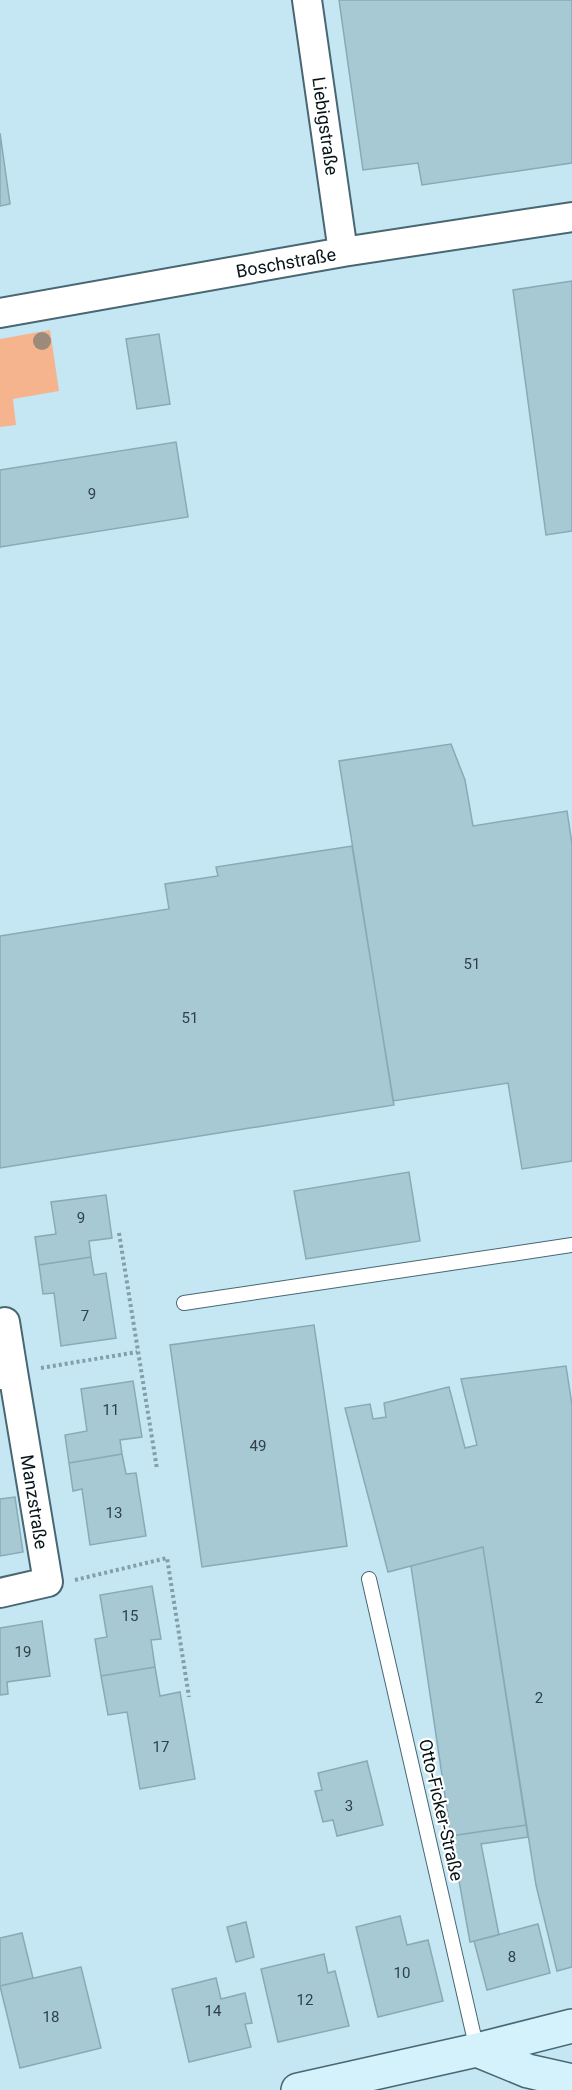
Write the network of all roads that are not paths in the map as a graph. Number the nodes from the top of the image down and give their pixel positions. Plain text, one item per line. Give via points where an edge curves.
1 (307, 0) edge
2 (572, 217) edge
3 (343, 252) junction
4 (0, 313) edge
5 (572, 1245) edge
6 (184, 1303) dead end
7 (5, 1322) dead end
8 (6, 1374) edge
9 (369, 1579) dead end
10 (0, 1593) edge
11 (572, 2026) edge
12 (477, 2050) junction
13 (572, 2080) edge
14 (298, 2090) edge

1 - 3 street, Liebigstraße
2 - 3 street, Boschstraße
3 - 4 street, Boschstraße
5 - 6 lane
7 - 8 street, Manzstraße
8 - 10 street, Manzstraße via 48,1582
9 - 12 lane, Otto-Ficker-Straße
11 - 12 main road
12 - 13 main road via 528,2071
12 - 14 main road

